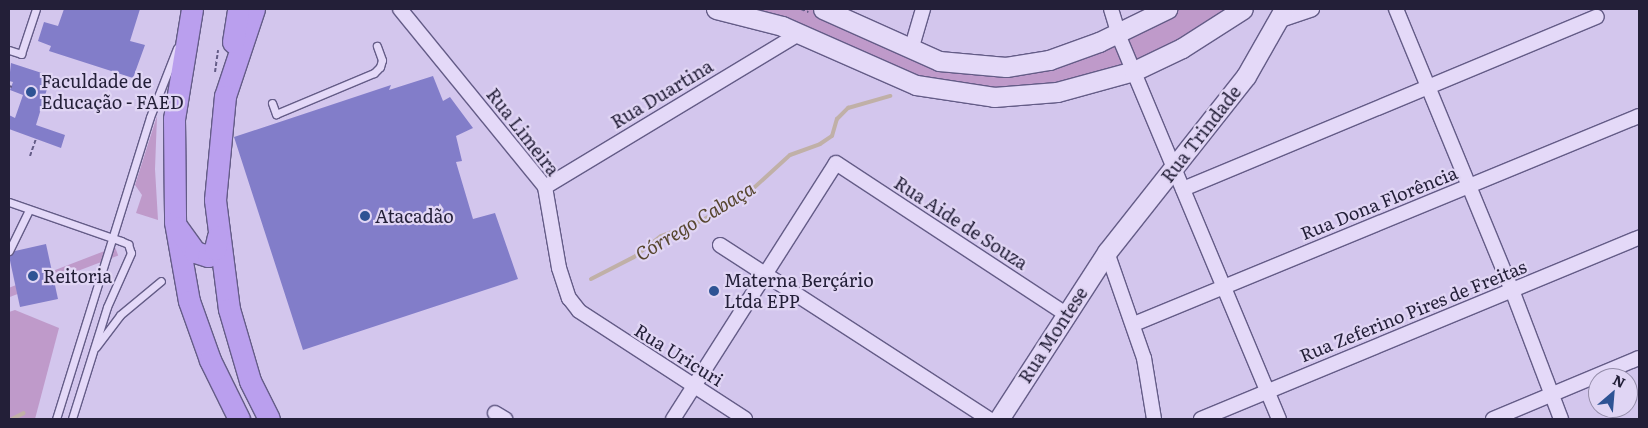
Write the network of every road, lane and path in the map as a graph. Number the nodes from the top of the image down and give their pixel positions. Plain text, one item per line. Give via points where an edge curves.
1 (36, 9) edge
2 (238, 9) edge
3 (254, 9) edge
4 (400, 9) edge
5 (716, 9) edge
6 (823, 9) edge
7 (923, 9) edge
8 (1112, 9) edge
9 (1167, 9) edge
10 (1243, 9) edge
11 (1312, 9) edge
12 (1396, 9) edge
13 (739, 10) edge
14 (1281, 15) edge
15 (189, 16) edge
16 (1597, 16) dead end
17 (799, 34) junction
18 (1118, 34) junction
19 (377, 46) dead end
20 (9, 50) edge
21 (911, 50) junction
22 (1134, 71) junction
23 (228, 87) junction
24 (1428, 87) junction
25 (272, 103) dead end
26 (1639, 116) edge
27 (36, 139) dead end
28 (30, 156) dead end
29 (1174, 168) junction
30 (1469, 186) junction
31 (546, 187) junction
32 (1183, 189) junction
33 (9, 202) edge
34 (29, 210) junction
35 (175, 222) junction
36 (218, 236) junction
37 (112, 238) junction
38 (1639, 238) edge
39 (720, 245) dead end
40 (9, 251) edge
41 (1108, 252) junction
42 (765, 275) junction
43 (161, 280) dead end
44 (1224, 287) junction
45 (1512, 290) junction
46 (1066, 314) junction
47 (592, 322) joint
48 (1134, 324) junction
49 (91, 353) junction
50 (1639, 358) edge
51 (694, 386) junction
52 (1267, 392) junction
53 (1551, 395) junction
54 (56, 419) edge
55 (72, 419) edge
56 (239, 419) edge
57 (269, 419) edge
58 (673, 419) edge
59 (745, 419) edge
60 (989, 419) edge
61 (999, 419) edge
62 (1154, 419) edge
63 (1201, 419) edge
64 (1279, 419) edge
65 (1492, 419) edge
66 (1561, 419) edge

1 - 20 lane via 21,54
2 - 23 main road
3 - 23 main road
4 - 31 street, Rua Limeira
5 - 13 main road
6 - 21 main road
7 - 21 street
8 - 18 street
9 - 18 main road
10 - 22 main road via 1182,48
11 - 14 street
12 - 24 street
13 - 17 main road
14 - 29 main road, Rua Trindade via 1246,76
15 - 35 main road via 174,119
15 - 37 lane via 168,65
16 - 24 street
17 - 22 main road via 916,85 967,95 1002,97 1050,93
17 - 31 street, Rua Duartina
18 - 21 main road via 1049,60 1006,67 961,65
18 - 22 street
19 - 25 lane via 382,60 374,73 276,114
22 - 29 street
23 - 36 main road via 217,174
24 - 30 street
24 - 32 street
26 - 30 street, Rua Dona Florência
27 - 28 path
29 - 32 street
29 - 41 main road, Rua Trindade
30 - 44 street, Rua Dona Florência
30 - 45 street
31 - 47 street, Rua Limeira via 559,268 569,298
32 - 44 street
33 - 34 lane
34 - 37 lane
34 - 40 lane
35 - 36 main road via 195,252 208,256 215,249
35 - 56 main road via 189,301 210,360
36 - 57 main road via 229,309 239,349
37 - 49 lane via 128,244 131,253
37 - 54 lane
38 - 45 street, Rua Zeferino Pires de Freitas
39 - 42 street
41 - 46 main road, Rua Montese
41 - 48 street
42 - 46 street, Rua Aide de Souza via 836,163
42 - 51 street
42 - 60 street
43 - 49 lane via 120,315
44 - 48 street, Rua Dona Florência
44 - 52 street
45 - 52 street, Rua Zeferino Pires de Freitas
45 - 53 street
46 - 61 main road, Rua Montese
47 - 51 street, Rua Uricuri
48 - 62 street via 1144,358
49 - 55 lane
50 - 53 street
51 - 58 street
51 - 59 street, Rua Uricuri
52 - 63 street, Rua Zeferino Pires de Freitas
52 - 64 street
53 - 65 street
53 - 66 street

